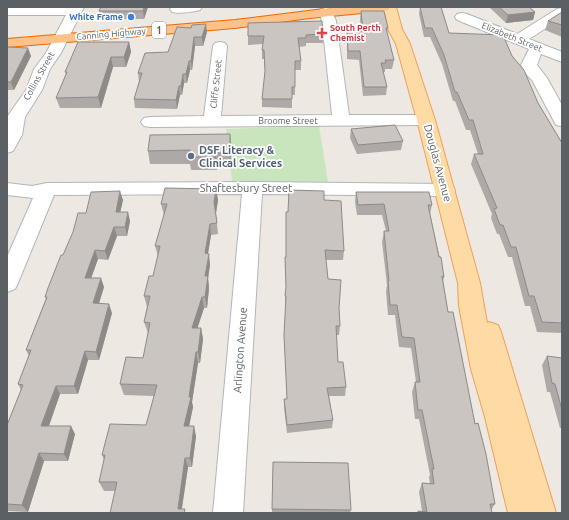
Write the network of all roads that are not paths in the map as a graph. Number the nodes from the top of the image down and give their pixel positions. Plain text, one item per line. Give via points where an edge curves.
1 (195, 7) edge
2 (383, 7) edge
3 (389, 7) edge
4 (401, 7) edge
5 (76, 9) edge
6 (7, 11) edge
7 (326, 12) junction
8 (562, 12) edge
9 (310, 14) junction
10 (169, 16) junction
11 (462, 17) dead end
12 (62, 35) junction
13 (7, 36) edge
14 (519, 39) junction
15 (7, 42) edge
16 (404, 44) junction
17 (220, 46) dead end
18 (551, 53) edge
19 (341, 120) junction
20 (426, 120) junction
21 (212, 121) junction
22 (562, 121) edge
23 (150, 122) dead end
24 (7, 147) edge
25 (7, 180) edge
26 (255, 188) junction
27 (7, 189) edge
28 (47, 189) junction
29 (445, 190) junction
30 (7, 283) edge
31 (469, 283) junction
32 (228, 513) edge
33 (523, 513) edge
34 (541, 513) edge

1 - 10 street
2 - 7 highway, Canning Highway / 1
3 - 16 main road, Douglas Avenue via 395,29
4 - 16 main road, Douglas Avenue via 406,29
5 - 6 street
5 - 12 street, Collins Street
7 - 9 highway, Canning Highway / 1
7 - 19 street
8 - 14 street
9 - 10 highway, Canning Highway / 1
9 - 12 highway, Canning Highway / 1 via 235,24
10 - 12 highway, Canning Highway / 1
11 - 14 street, Elizabeth Street
12 - 13 highway, Canning Highway / 1
12 - 15 highway, Canning Highway / 1
12 - 24 street, Collins Street via 42,69 34,90 16,117 13,135
14 - 18 street, Elizabeth Street
16 - 20 main road, Douglas Avenue
17 - 21 street, Cliffe Street
18 - 22 street via 540,66 539,78
19 - 20 street, Broome Street
19 - 21 street, Broome Street
20 - 29 main road, Douglas Avenue
21 - 23 street, Broome Street
25 - 28 street, Shaftesbury Street via 34,184
26 - 28 street, Shaftesbury Street
26 - 29 street, Shaftesbury Street
26 - 32 street, Arlington Avenue via 252,198
27 - 28 street, Shaftesbury Street via 32,192
28 - 30 street
29 - 31 main road, Douglas Avenue
31 - 33 main road, Douglas Avenue via 484,369
31 - 34 main road, Douglas Avenue via 483,310

